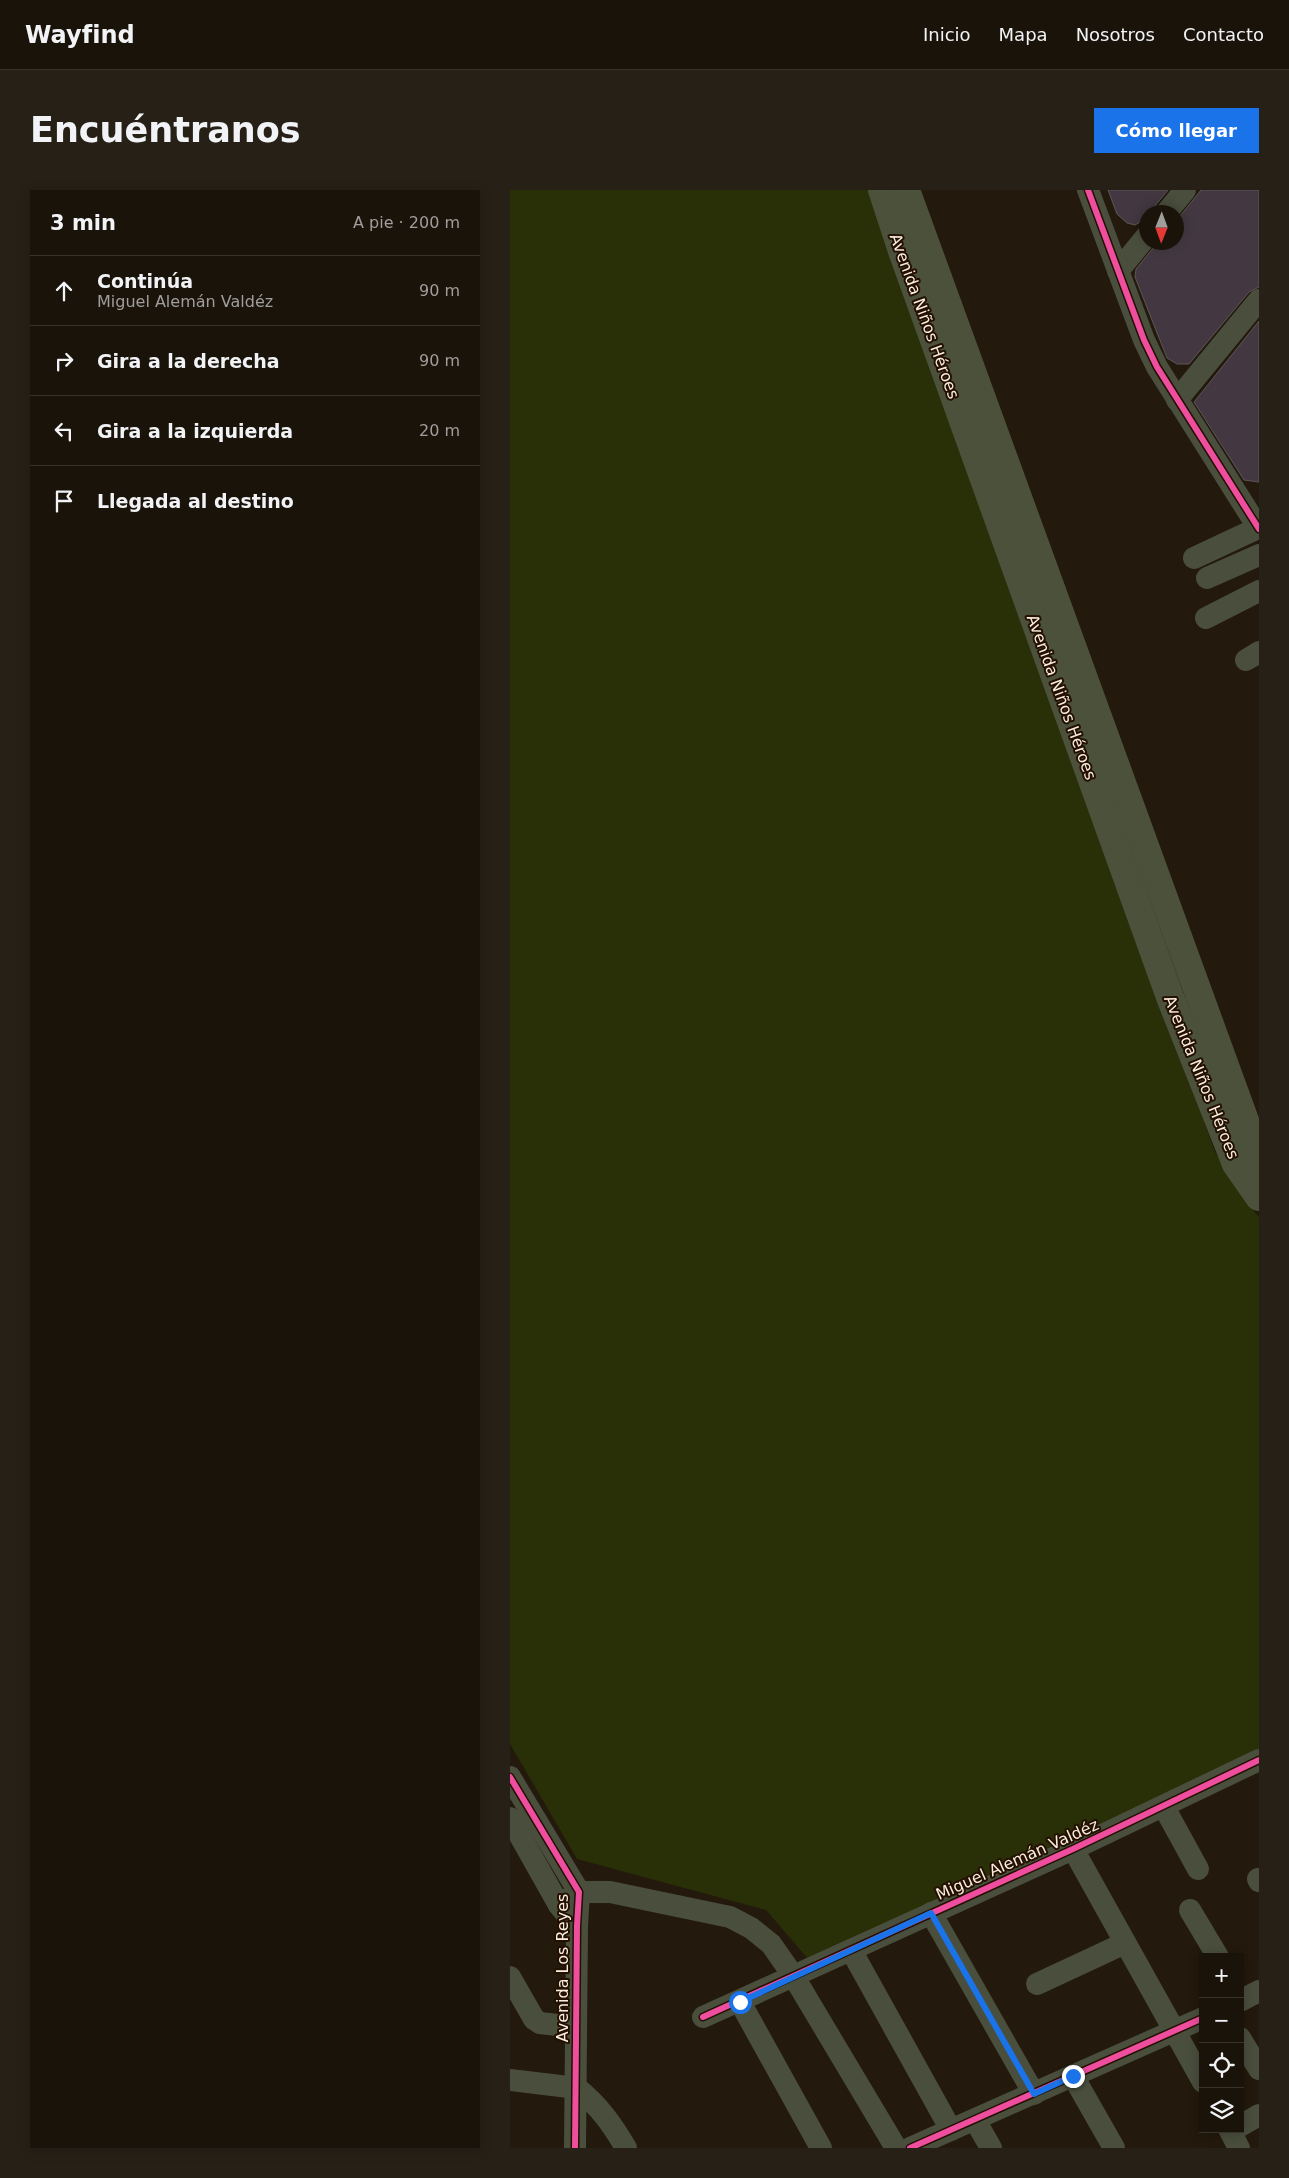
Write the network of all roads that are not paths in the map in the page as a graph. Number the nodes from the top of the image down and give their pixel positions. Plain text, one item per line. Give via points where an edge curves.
1 (882, 190) edge
2 (906, 190) edge
3 (1088, 190) edge
4 (1185, 190) edge
5 (1173, 205) edge
6 (1139, 246) edge
7 (1118, 272) junction
8 (1259, 300) edge
9 (1177, 400) junction
10 (1258, 523) edge
11 (1259, 555) edge
12 (1194, 558) dead end
13 (1207, 578) dead end
14 (1259, 590) edge
15 (1206, 618) dead end
16 (1197, 987) junction
17 (1170, 997) junction
18 (1259, 1158) edge
19 (1259, 1197) edge
20 (1259, 1760) edge
21 (510, 1776) edge
22 (1164, 1806) junction
23 (510, 1818) edge
24 (518, 1845) edge
25 (1073, 1849) junction
26 (1198, 1869) dead end
27 (579, 1892) junction
28 (559, 1904) junction
29 (1190, 1910) dead end
30 (931, 1913) junction
31 (576, 1926) junction
32 (1125, 1943) junction
33 (851, 1950) junction
34 (1216, 1953) edge
35 (510, 1977) edge
36 (794, 1977) junction
37 (1037, 1984) dead end
38 (740, 2002) junction
39 (703, 2017) dead end
40 (1199, 2020) edge
41 (576, 2027) junction
42 (1174, 2031) junction
43 (1243, 2043) edge
44 (1259, 2069) edge
45 (1199, 2075) edge
46 (1073, 2076) junction
47 (510, 2080) edge
48 (577, 2088) junction
49 (1034, 2094) junction
50 (1259, 2114) edge
51 (975, 2120) junction
52 (1244, 2126) edge
53 (952, 2130) junction
54 (575, 2148) edge
55 (626, 2148) edge
56 (821, 2148) edge
57 (896, 2148) edge
58 (910, 2148) edge
59 (991, 2148) edge
60 (1114, 2148) edge

1 - 17 main road, Avenida Niños Héroes
2 - 16 main road, Avenida Niños Héroes
3 - 7 street
4 - 5 street
6 - 7 street
7 - 9 street via 1144,340
8 - 9 street
9 - 10 street
10 - 12 street
11 - 13 street
14 - 15 street
16 - 17 street
16 - 18 main road, Avenida Niños Héroes
17 - 19 main road, Avenida Niños Héroes via 1236,1164
20 - 22 street, Miguel Alemán Valdéz
21 - 27 street, Avenida Los Reyes
22 - 25 street, Miguel Alemán Valdéz
22 - 26 street
23 - 24 street, Avenida Los Reyes
24 - 28 street, Avenida Los Reyes
25 - 30 street, Miguel Alemán Valdéz
25 - 32 street
27 - 28 street, Avenida Los Reyes
27 - 31 street, Avenida Los Reyes
27 - 36 street, Avenida Los Reyes via 635,1896 730,1917 771,1944
28 - 31 street, Avenida Los Reyes
29 - 34 street
30 - 33 street, Miguel Alemán Valdéz
30 - 49 street
31 - 41 street, Avenida Los Reyes
32 - 37 street
32 - 42 street
33 - 36 street, Miguel Alemán Valdéz
33 - 53 street
35 - 41 street via 534,2019 540,2023
36 - 38 street, Miguel Alemán Valdéz
36 - 57 street, Avenida Los Reyes
38 - 39 street, Miguel Alemán Valdéz
38 - 56 street
40 - 42 street
41 - 48 street, Avenida Los Reyes
42 - 45 street
42 - 46 street
43 - 44 street
46 - 49 street
46 - 60 street
47 - 48 street
48 - 54 street, Avenida Los Reyes
48 - 55 street via 609,2119
49 - 51 street
50 - 52 street
51 - 53 street
51 - 59 street
53 - 58 street

